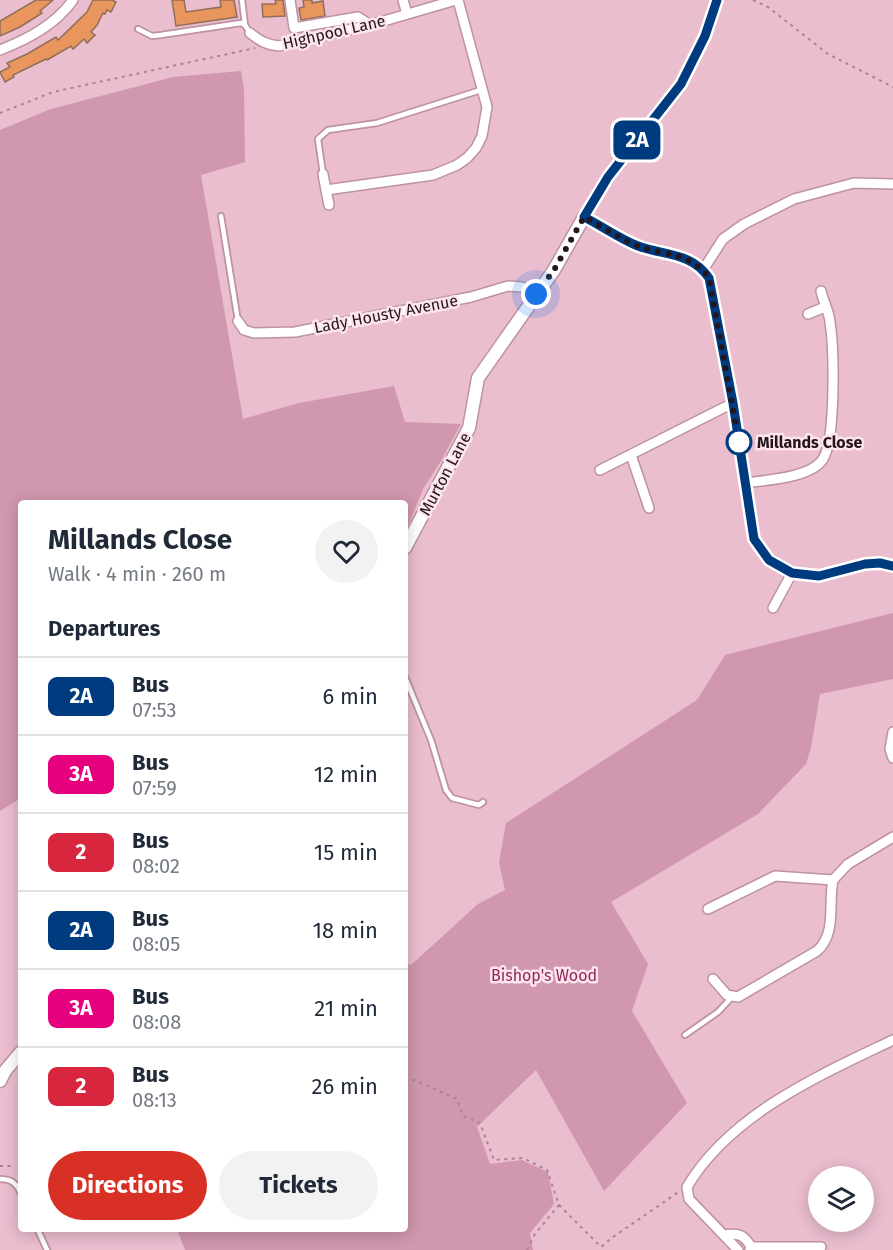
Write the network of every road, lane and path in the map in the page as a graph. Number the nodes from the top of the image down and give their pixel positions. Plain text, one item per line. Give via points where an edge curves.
1 (73, 0) edge
2 (242, 0) edge
3 (291, 0) edge
4 (403, 0) edge
5 (457, 0) edge
6 (717, 0) edge
7 (753, 0) edge
8 (407, 15) junction
9 (370, 24) junction
10 (294, 28) junction
11 (138, 29) dead end
12 (247, 29) junction
13 (296, 42) junction
14 (268, 45) junction
15 (0, 50) edge
16 (893, 87) edge
17 (484, 89) junction
18 (0, 113) edge
19 (323, 174) joint
20 (893, 184) edge
21 (326, 190) junction
22 (329, 204) dead end
23 (221, 216) dead end
24 (584, 217) junction
25 (704, 270) junction
26 (820, 291) dead end
27 (536, 294) junction
28 (825, 307) junction
29 (808, 314) dead end
30 (238, 321) joint
31 (733, 403) junction
32 (631, 455) junction
33 (600, 470) dead end
34 (745, 483) junction
35 (649, 508) dead end
36 (408, 542) edge
37 (893, 566) edge
38 (792, 573) junction
39 (773, 608) dead end
40 (408, 684) edge
41 (893, 732) edge
42 (893, 758) edge
43 (483, 802) dead end
44 (893, 837) edge
45 (833, 880) junction
46 (708, 909) dead end
47 (713, 979) dead end
48 (732, 997) junction
49 (685, 1035) dead end
50 (893, 1040) edge
51 (18, 1056) edge
52 (0, 1081) edge
53 (408, 1081) edge
54 (0, 1166) edge
55 (12, 1166) dead end
56 (0, 1179) edge
57 (687, 1186) junction
58 (18, 1187) edge
59 (559, 1205) junction
60 (39, 1232) edge
61 (724, 1235) junction
62 (821, 1247) dead end
63 (751, 1248) edge
64 (47, 1250) edge
65 (527, 1250) edge
66 (738, 1250) edge

1 - 15 street via 51,24
2 - 12 lane
3 - 10 street
4 - 8 street
5 - 8 street, Highpool Lane
5 - 17 street
6 - 24 street, Murton Lane via 705,36 681,84 604,182
7 - 16 path via 768,7 828,54
8 - 9 street, Highpool Lane
9 - 10 street via 358,17
9 - 13 street, Highpool Lane
10 - 13 street
11 - 12 lane via 152,36 241,23
12 - 14 street, Highpool Lane
13 - 14 street, Highpool Lane
14 - 18 path via 52,92
17 - 19 lane via 377,123 328,130 318,139
17 - 21 street via 488,107 482,136 457,165 433,175
19 - 21 street
20 - 25 street via 854,183 794,199 723,239
21 - 22 street
23 - 30 lane
24 - 25 street via 638,246 691,260
24 - 27 street, Murton Lane
25 - 31 street via 709,278
26 - 28 street
27 - 30 street, Lady Housty Avenue via 508,286 295,332 254,333 244,330
27 - 36 street, Murton Lane via 478,378 469,428
28 - 29 street
28 - 34 street via 830,320 831,429 823,460 803,474
31 - 32 street
31 - 34 street
32 - 33 street
32 - 35 street
34 - 38 street via 754,539 769,560
37 - 38 street via 865,564 819,576
38 - 39 street
40 - 43 lane via 446,790 452,798 479,805
41 - 42 street
44 - 45 street via 848,864
45 - 46 street via 775,876
45 - 48 street via 829,932 822,946
47 - 48 street
48 - 49 lane
50 - 57 street via 818,1076 760,1112 713,1150
51 - 52 street
53 - 59 path via 415,1080 457,1099 463,1116 480,1123 494,1160 523,1158 547,1170
54 - 55 path
56 - 58 lane via 12,1181
57 - 59 path via 601,1247
57 - 61 street via 689,1199
59 - 65 path
60 - 64 lane
61 - 63 street via 738,1233
61 - 66 street
62 - 63 street

